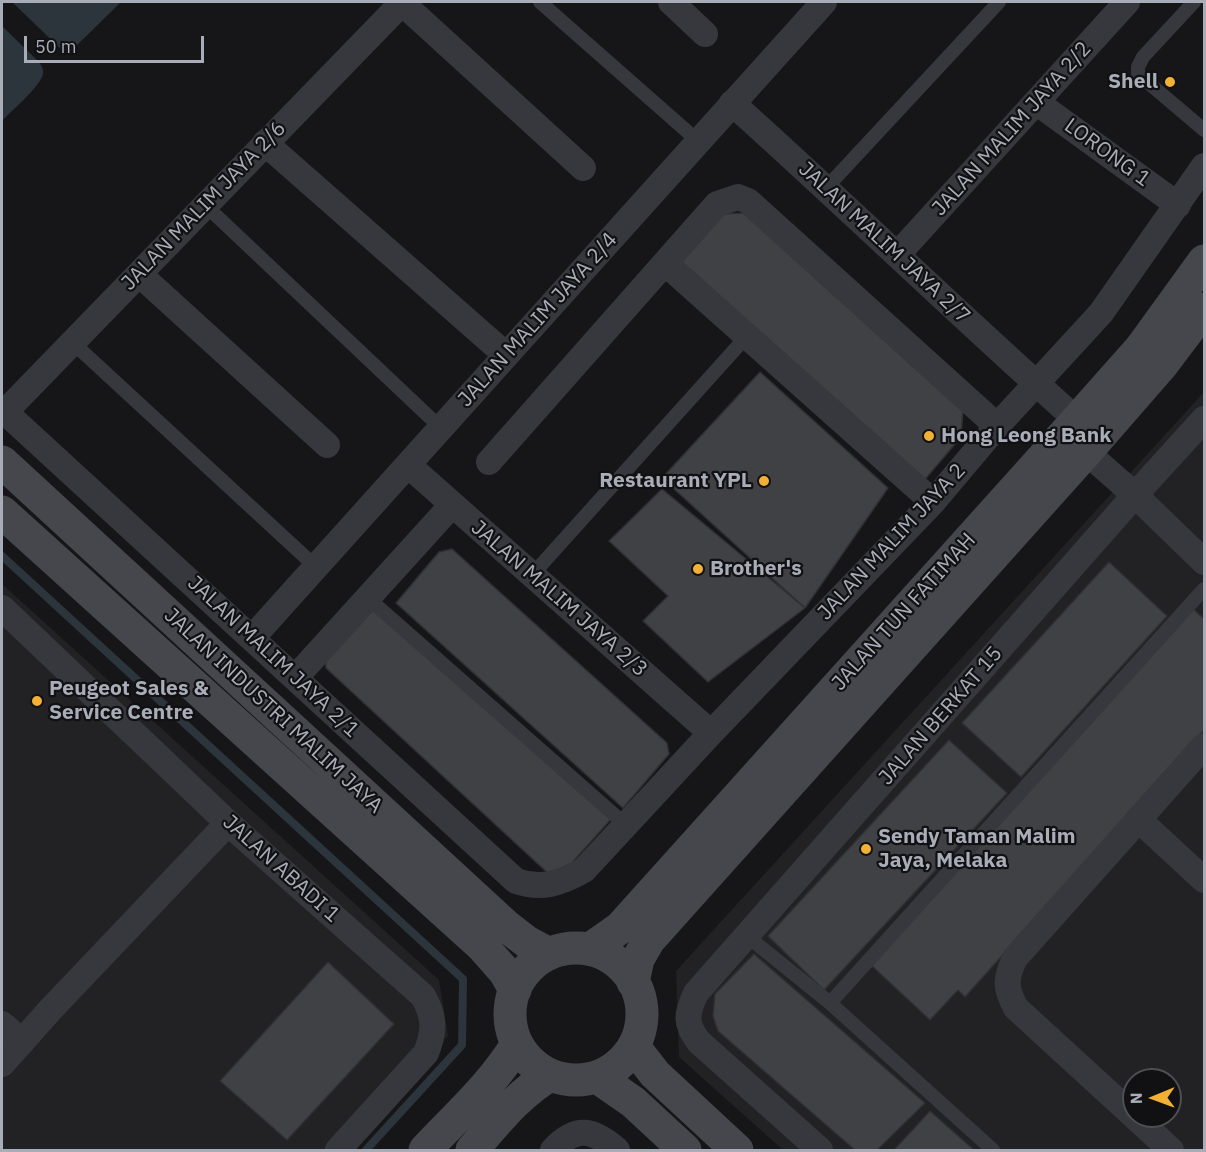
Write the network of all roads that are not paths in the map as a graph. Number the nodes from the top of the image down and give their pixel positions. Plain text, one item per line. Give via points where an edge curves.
1 (402, 2) edge
2 (540, 2) edge
3 (671, 2) edge
4 (999, 2) edge
5 (1127, 2) edge
6 (1194, 2) edge
7 (818, 3) edge
8 (705, 34) dead end
9 (1036, 102) junction
10 (732, 104) junction
11 (1204, 130) edge
12 (698, 141) junction
13 (265, 143) junction
14 (583, 168) dead end
15 (1204, 168) edge
16 (826, 188) junction
17 (205, 205) junction
18 (1178, 205) junction
19 (897, 255) junction
20 (1204, 261) edge
21 (665, 263) junction
22 (139, 274) junction
23 (1204, 309) edge
24 (747, 336) junction
25 (72, 342) junction
26 (506, 355) junction
27 (1036, 383) junction
28 (5, 411) joint
29 (1204, 419) edge
30 (1077, 420) junction
31 (997, 426) junction
32 (441, 428) junction
33 (327, 445) dead end
34 (1086, 452) junction
35 (2, 462) edge
36 (489, 462) dead end
37 (408, 465) junction
38 (1135, 495) junction
39 (933, 502) junction
40 (452, 505) junction
41 (2, 512) edge
42 (1204, 562) edge
43 (316, 567) junction
44 (532, 575) junction
45 (1204, 589) edge
46 (368, 598) junction
47 (2, 608) edge
48 (252, 638) junction
49 (295, 678) junction
50 (711, 733) junction
51 (1204, 746) edge
52 (1138, 819) junction
53 (228, 823) junction
54 (626, 825) junction
55 (1204, 880) edge
56 (548, 885) joint
57 (747, 936) junction
58 (590, 950) junction
59 (549, 954) junction
60 (633, 982) junction
61 (515, 990) junction
62 (830, 1004) junction
63 (2, 1024) edge
64 (22, 1042) junction
65 (517, 1044) junction
66 (634, 1047) junction
67 (2, 1064) edge
68 (550, 1075) junction
69 (597, 1077) junction
70 (557, 1146) edge
71 (338, 1150) edge
72 (425, 1150) edge
73 (472, 1150) edge
74 (617, 1150) edge
75 (685, 1150) edge
76 (738, 1150) edge
77 (820, 1150) edge
78 (993, 1150) edge
79 (1171, 1150) edge

1 - 13 street, JALAN MALIM JAYA 2/6
1 - 14 street
2 - 12 lane
3 - 8 street
4 - 16 lane
5 - 9 street, JALAN MALIM JAYA 2/2
6 - 11 lane via 1143,57 1138,74
7 - 10 street, JALAN MALIM JAYA 2/4
9 - 18 street, LORONG 1
9 - 19 street, JALAN MALIM JAYA 2/2
10 - 12 street, JALAN MALIM JAYA 2/4
10 - 16 street, JALAN MALIM JAYA 2/7
12 - 26 street, JALAN MALIM JAYA 2/4
13 - 17 street, JALAN MALIM JAYA 2/6
13 - 26 street
15 - 18 street, JALAN MALIM JAYA 2
16 - 19 street, JALAN MALIM JAYA 2/7
17 - 22 street, JALAN MALIM JAYA 2/6
17 - 32 lane
18 - 27 street, JALAN MALIM JAYA 2 via 1101,313
19 - 27 street, JALAN MALIM JAYA 2/7
20 - 30 main road, JALAN TUN FATIMAH via 1141,348
21 - 24 street
21 - 31 street via 717,204 738,197 748,201
21 - 36 street
22 - 25 street, JALAN MALIM JAYA 2/6
22 - 33 street
23 - 34 main road, JALAN TUN FATIMAH via 1161,366
24 - 39 street
24 - 44 lane
25 - 28 street, JALAN MALIM JAYA 2/6
25 - 43 lane
26 - 32 street, JALAN MALIM JAYA 2/4
27 - 30 street, JALAN MALIM JAYA 2/7
27 - 31 street, JALAN MALIM JAYA 2
28 - 48 street, JALAN MALIM JAYA 2/1
29 - 38 street, JALAN BERKAT 15
30 - 58 main road, JALAN TUN FATIMAH via 620,928
31 - 39 street, JALAN MALIM JAYA 2
32 - 37 street, JALAN MALIM JAYA 2/4
34 - 38 street
34 - 60 main road, JALAN TUN FATIMAH via 649,940 638,959
35 - 59 main road, JALAN INDUSTRI MALIM JAYA via 506,925
37 - 40 street, JALAN MALIM JAYA 2/3
37 - 43 street, JALAN MALIM JAYA 2/4
38 - 42 street
38 - 57 street, JALAN BERKAT 15
39 - 50 street, JALAN MALIM JAYA 2
40 - 44 street, JALAN MALIM JAYA 2/3
40 - 46 street
41 - 61 main road, JALAN INDUSTRI MALIM JAYA via 482,946
43 - 48 street, JALAN MALIM JAYA 2/4
44 - 50 street, JALAN MALIM JAYA 2/3
45 - 62 lane
46 - 49 street
46 - 54 lane
47 - 53 street, JALAN ABADI 1
48 - 49 street, JALAN MALIM JAYA 2/1
49 - 56 street, JALAN MALIM JAYA 2/1 via 516,881
50 - 54 street, JALAN MALIM JAYA 2
51 - 52 street
52 - 55 street
52 - 79 street via 1016,958 1007,974 1008,994 1016,1008
53 - 64 street
53 - 71 street, JALAN ABADI 1 via 423,996 431,1009 432,1038 426,1053
54 - 56 street, JALAN MALIM JAYA 2 via 584,870
57 - 62 lane
57 - 77 street, JALAN BERKAT 15 via 696,993 690,1005 690,1030
58 - 59 main road
58 - 60 main road via 615,961
59 - 61 main road via 529,969
60 - 66 main road via 639,994 642,1020
61 - 65 main road via 510,1017
62 - 78 lane
63 - 64 street
64 - 67 street
65 - 68 main road via 525,1057
65 - 72 main road via 507,1061
66 - 69 main road via 612,1070
66 - 76 main road via 655,1074
68 - 69 main road via 565,1080
68 - 73 main road via 519,1097
69 - 75 main road via 633,1102
70 - 74 street via 576,1133 591,1133

